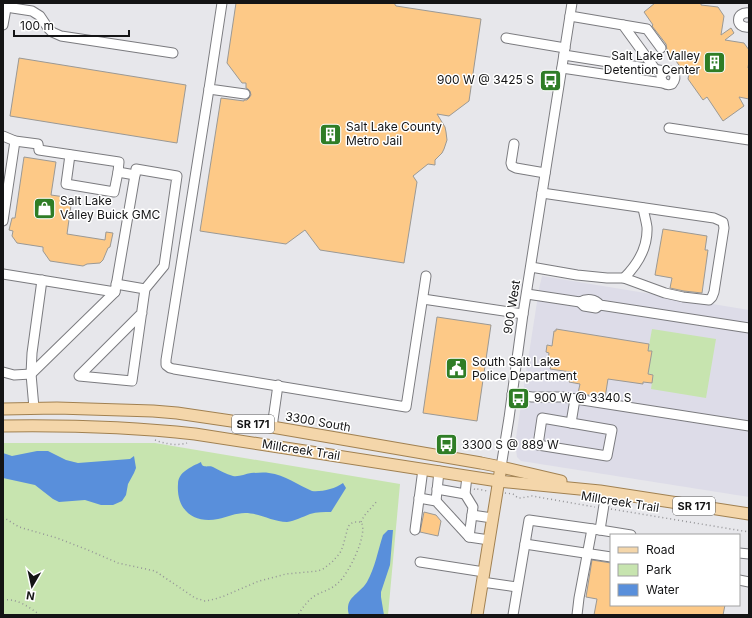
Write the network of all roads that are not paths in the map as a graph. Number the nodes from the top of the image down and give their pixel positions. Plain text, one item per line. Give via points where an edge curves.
1 (222, 3) edge
2 (572, 3) edge
3 (749, 3) edge
4 (6, 5) edge
5 (748, 13) edge
6 (570, 16) junction
7 (3, 25) edge
8 (623, 25) junction
9 (749, 27) edge
10 (506, 38) dead end
11 (661, 48) dead end
12 (564, 51) junction
13 (173, 53) dead end
14 (626, 65) junction
15 (562, 68) junction
16 (655, 69) junction
17 (624, 76) junction
18 (209, 89) junction
19 (245, 94) dead end
20 (670, 128) dead end
21 (3, 136) edge
22 (749, 140) edge
23 (15, 141) junction
24 (514, 144) dead end
25 (70, 155) junction
26 (118, 172) junction
27 (545, 173) junction
28 (135, 175) junction
29 (542, 193) junction
30 (643, 208) junction
31 (3, 222) edge
32 (531, 267) junction
33 (3, 274) edge
34 (426, 276) dead end
35 (624, 278) junction
36 (42, 280) junction
37 (116, 288) junction
38 (145, 289) junction
39 (527, 294) junction
40 (423, 299) junction
41 (142, 313) junction
42 (523, 314) junction
43 (749, 328) edge
44 (3, 372) edge
45 (31, 374) junction
46 (278, 385) junction
47 (512, 394) junction
48 (575, 399) junction
49 (34, 408) junction
50 (3, 409) edge
51 (571, 423) junction
52 (3, 426) edge
53 (749, 426) edge
54 (272, 427) junction
55 (501, 467) junction
56 (423, 469) junction
57 (440, 471) junction
58 (498, 481) junction
59 (466, 485) junction
60 (437, 489) junction
61 (603, 491) junction
62 (419, 498) junction
63 (436, 501) junction
64 (749, 514) edge
65 (472, 515) junction
66 (492, 518) junction
67 (596, 529) junction
68 (415, 530) dead end
69 (625, 534) edge
70 (469, 537) junction
71 (489, 540) junction
72 (525, 544) junction
73 (587, 553) junction
74 (610, 557) edge
75 (420, 562) dead end
76 (483, 577) junction
77 (517, 587) junction
78 (477, 615) edge
79 (513, 615) edge
80 (577, 615) edge

1 - 18 street
2 - 6 street, 900 West
3 - 5 street
4 - 7 street
4 - 13 street via 40,16 52,32 61,36
5 - 9 street via 740,15 738,20 742,27
6 - 8 street
6 - 12 street, 900 West
8 - 11 street via 647,29
8 - 16 street
10 - 12 street
12 - 14 street
12 - 15 street, 900 West
14 - 16 street
14 - 17 street
15 - 17 street
15 - 27 street, 900 West
16 - 17 street via 665,71 661,76 663,82
18 - 19 street
18 - 46 street via 166,365 174,369
20 - 22 street
21 - 23 street
23 - 25 street via 38,144 40,150
23 - 31 street
24 - 27 street via 512,166
25 - 26 street via 119,162
25 - 26 street via 66,184 114,192
26 - 28 street
27 - 29 street, 900 West
28 - 37 street
28 - 38 street via 136,169 177,176 164,266
29 - 30 street
29 - 32 street, 900 West
30 - 35 street via 647,226 644,248
30 - 35 street via 714,218 723,222 712,297 709,300 683,297
32 - 35 street
32 - 39 street, 900 West
33 - 36 street
34 - 40 street
36 - 37 street
36 - 45 street
37 - 38 street
37 - 45 street
38 - 41 street
39 - 42 street, 900 West
39 - 43 street via 580,302 585,299 597,301 600,305
40 - 42 street
40 - 46 street via 406,407
41 - 41 street via 132,381 79,376 121,334
42 - 47 street, 900 West
44 - 45 street via 14,375
45 - 49 street
46 - 54 street
47 - 48 street via 532,397 563,396
47 - 55 street, 900 West
48 - 51 street
48 - 53 street
49 - 50 main road, 3300 South / SR 171
49 - 54 main road, 3300 South / SR 171 via 153,411
51 - 51 street via 542,418 538,445 607,456 612,430
52 - 56 main road, 3300 South / SR 171 via 155,430 195,434
54 - 55 main road, 3300 South / SR 171
55 - 58 main road, 900 West
55 - 61 main road, 3300 South / SR 171
56 - 57 main road, 3300 South / SR 171
56 - 62 street
57 - 59 main road, 3300 South / SR 171
57 - 60 street
58 - 59 main road, 3300 South / SR 171
58 - 61 main road, 3300 South / SR 171
58 - 66 main road, 900 West
59 - 60 street
59 - 65 street via 473,507
60 - 63 street
61 - 64 main road, 3300 South / SR 171
61 - 67 street via 603,508
62 - 63 street
62 - 68 street
63 - 70 street
65 - 66 street
65 - 70 street
66 - 71 main road, 900 West
67 - 69 street
67 - 72 street via 529,520
67 - 73 street
70 - 71 street
71 - 76 main road, 900 West
72 - 73 street
72 - 77 street
73 - 74 street
73 - 80 street
75 - 76 street
76 - 77 street
76 - 78 main road, 900 West
77 - 79 street

